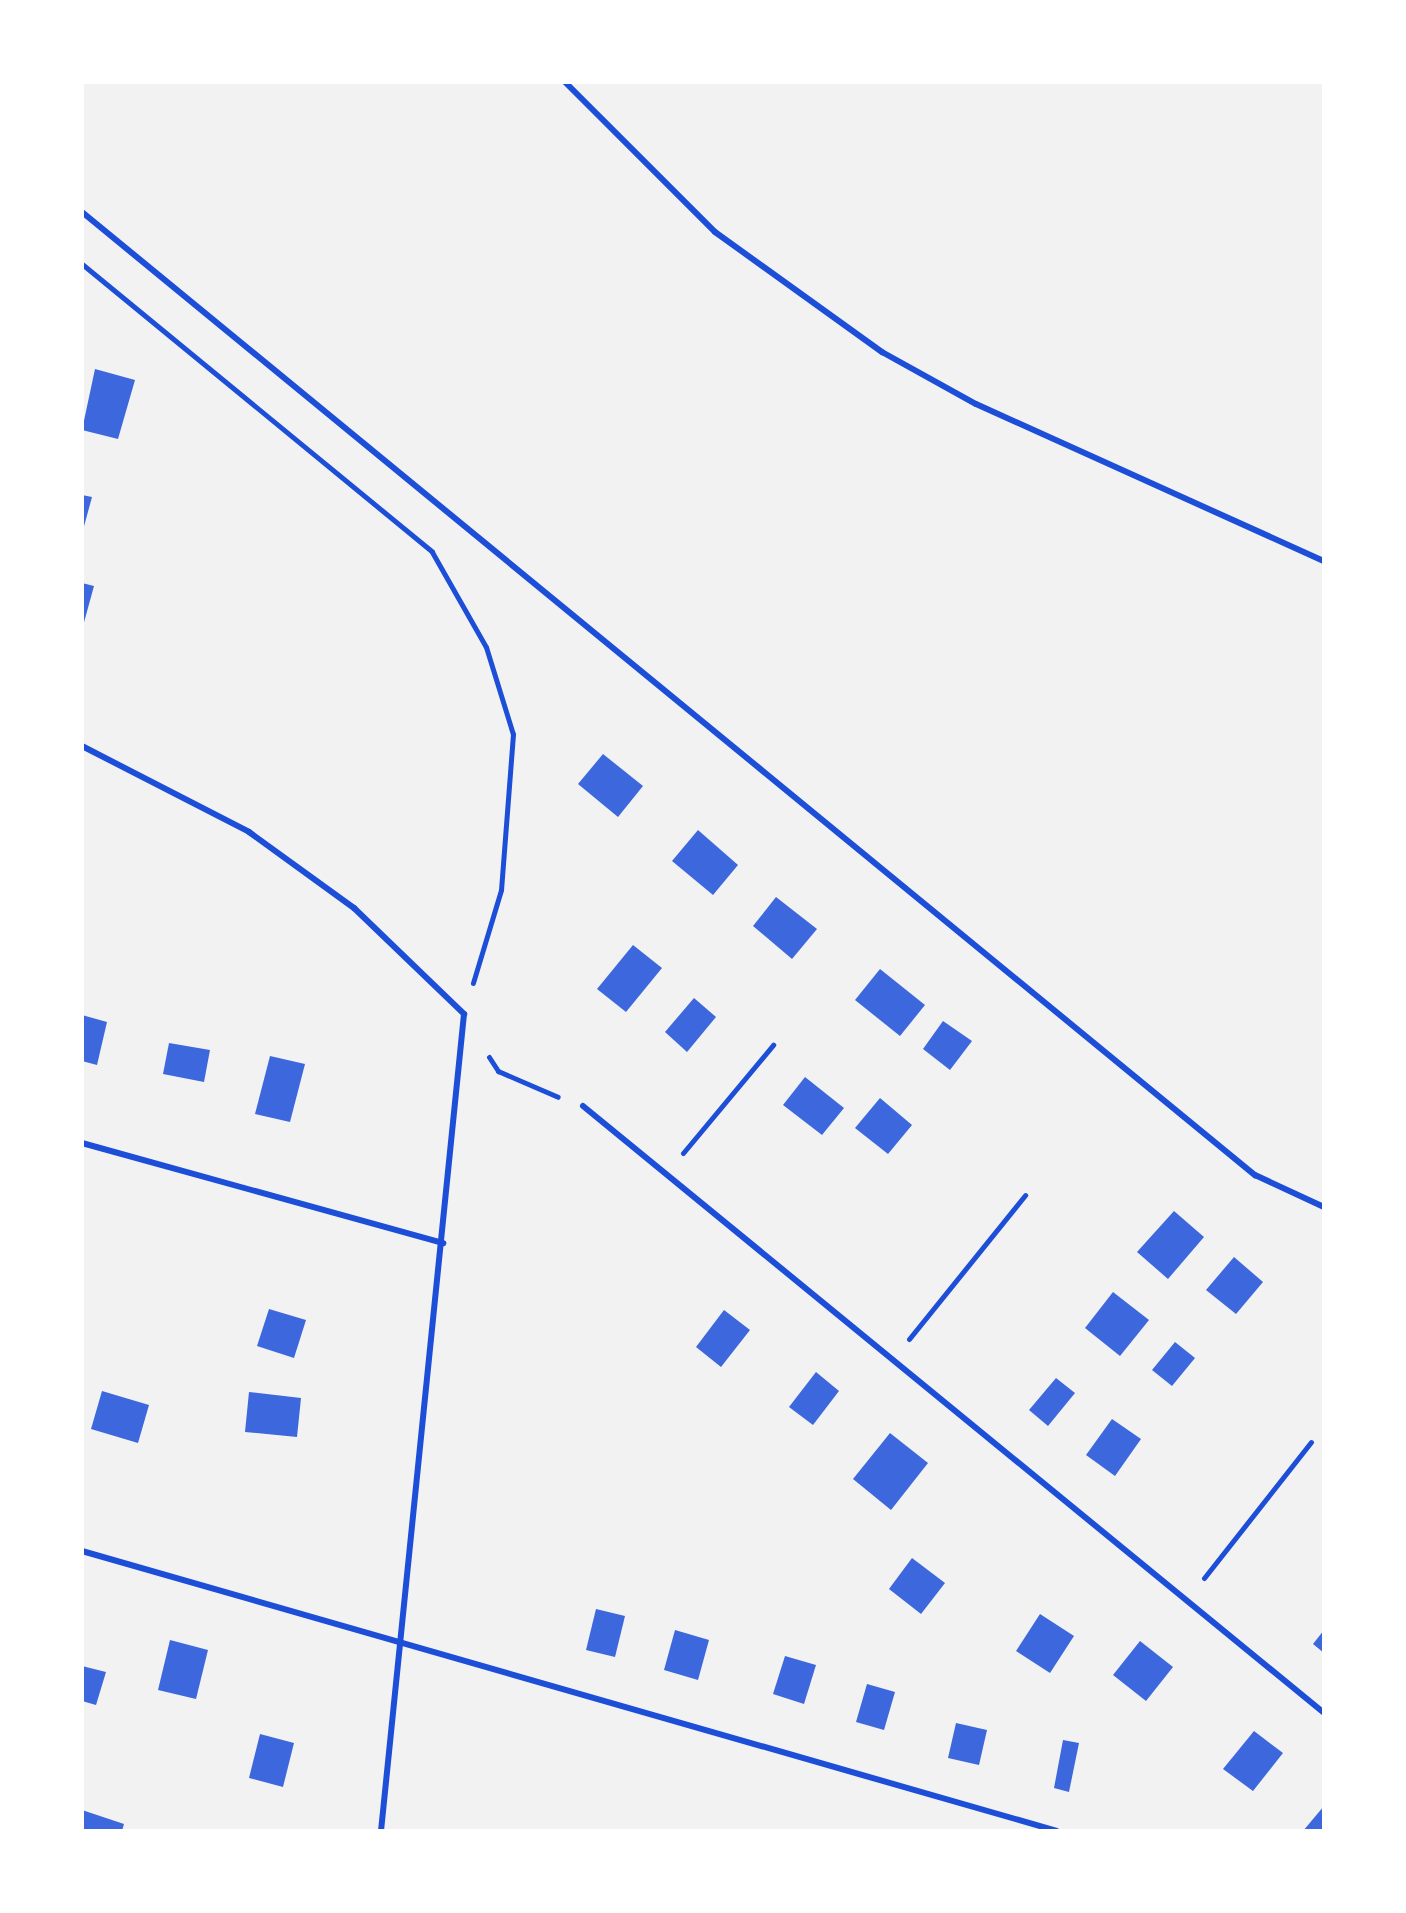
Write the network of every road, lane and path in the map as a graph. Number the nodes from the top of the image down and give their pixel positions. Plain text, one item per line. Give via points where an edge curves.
1 (565, 82) edge
2 (82, 212) edge
3 (82, 264) edge
4 (1324, 561) edge
5 (82, 746) edge
6 (464, 1014) junction
7 (773, 1045) dead end
8 (583, 1106) joint
9 (82, 1143) edge
10 (667, 1172) junction
11 (1025, 1195) dead end
12 (1324, 1207) edge
13 (443, 1243) junction
14 (893, 1359) junction
15 (1311, 1442) dead end
16 (82, 1551) edge
17 (1186, 1601) junction
18 (399, 1639) junction
19 (1324, 1713) edge
20 (381, 1831) edge
21 (1057, 1831) edge

1 - 4 lane via 715,232 882,352 976,404
2 - 12 lane via 1255,1175
3 - 6 path via 432,552 486,647 513,734 501,890
5 - 6 lane via 249,832 354,908
6 - 8 path via 498,1071
6 - 13 lane
7 - 10 path
8 - 10 lane
9 - 13 lane
10 - 14 lane
11 - 14 path
13 - 18 lane
14 - 17 lane
15 - 17 path
16 - 18 lane
17 - 19 lane
18 - 20 lane
18 - 21 lane

